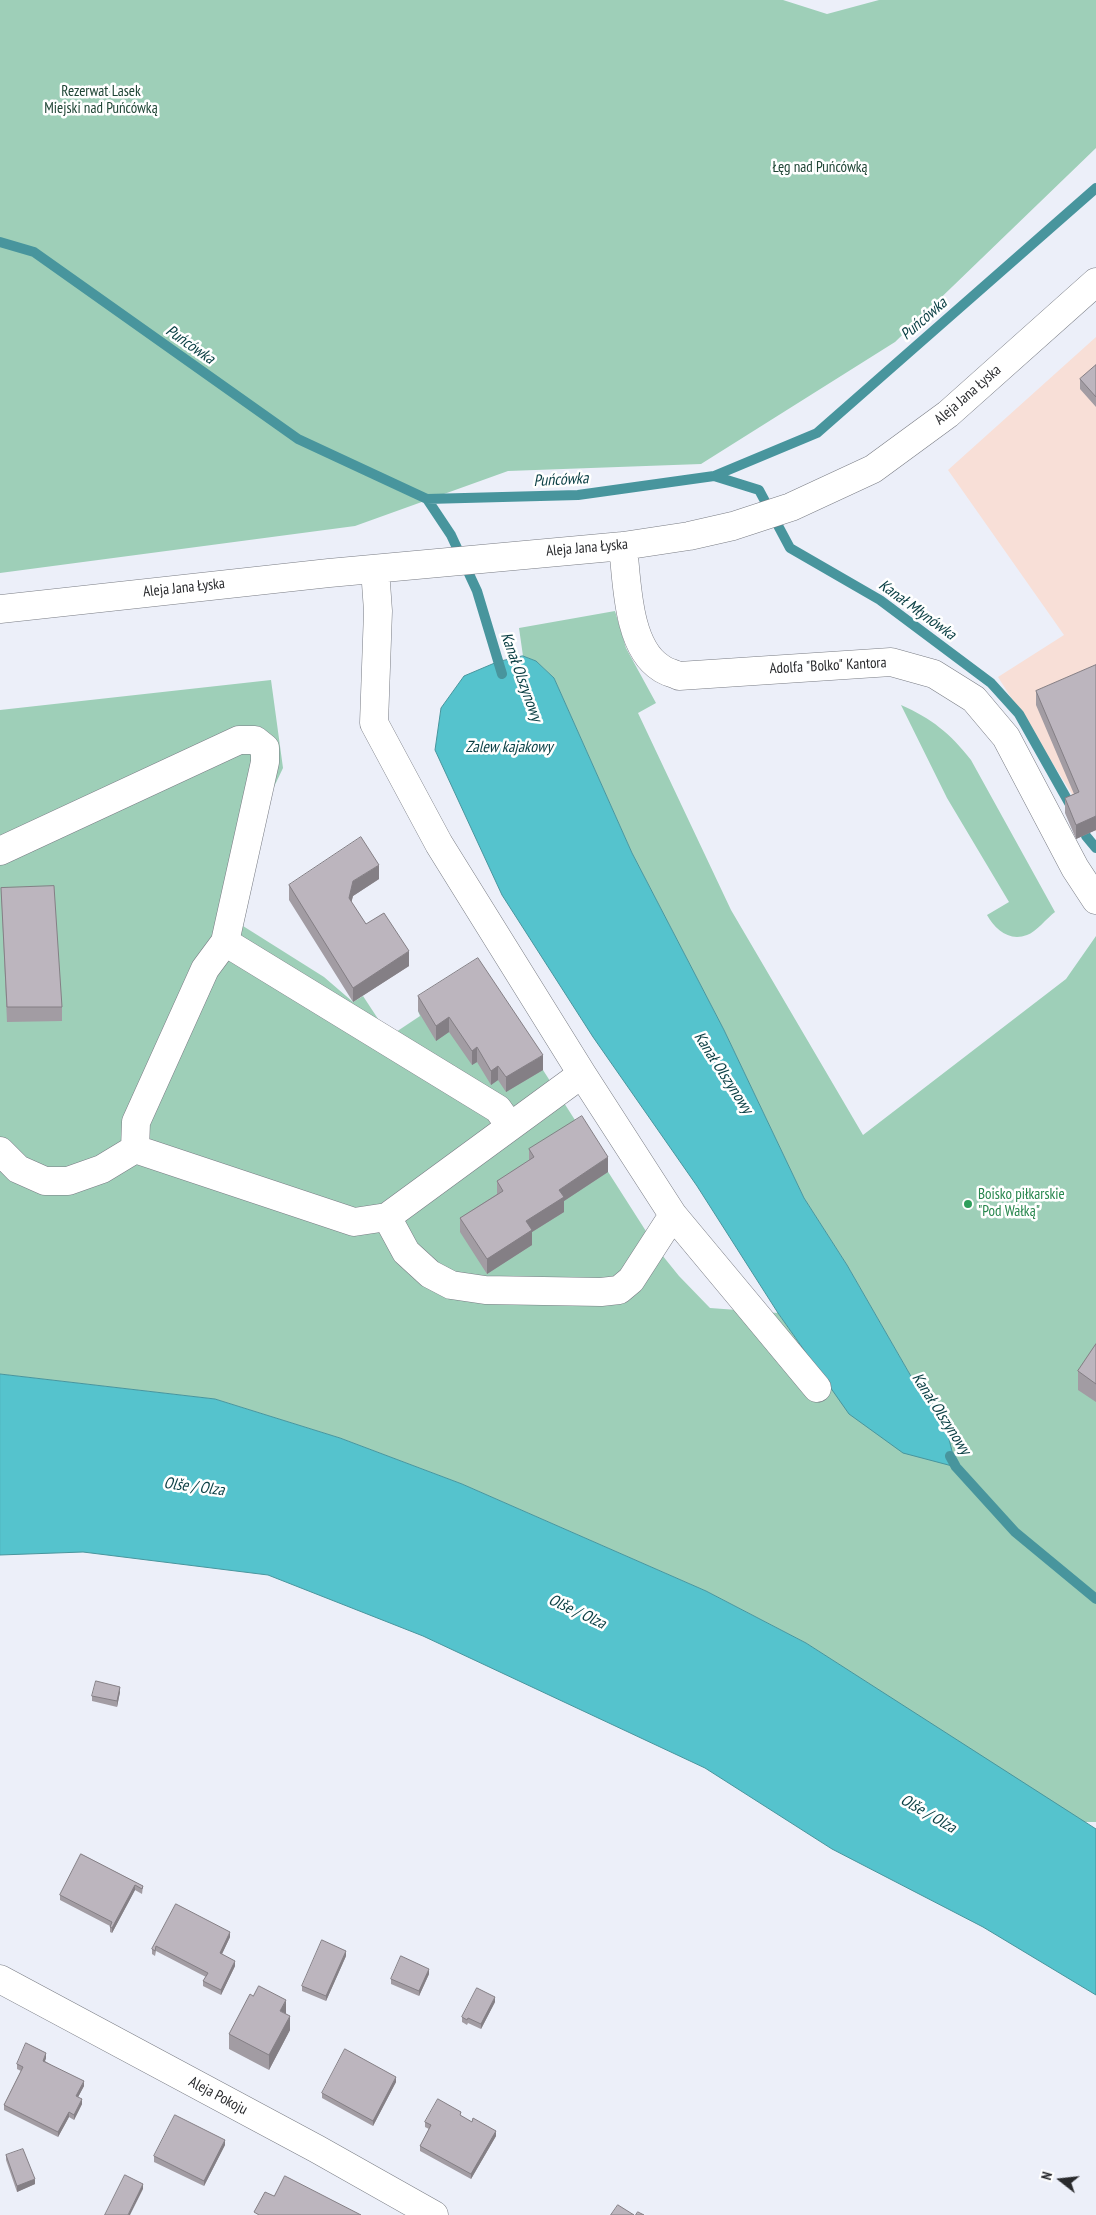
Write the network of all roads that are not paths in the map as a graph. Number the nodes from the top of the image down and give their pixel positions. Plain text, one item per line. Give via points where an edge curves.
1 (1096, 282) edge
2 (623, 546) junction
3 (375, 569) junction
4 (0, 609) edge
5 (0, 851) edge
6 (1096, 900) edge
7 (226, 942) junction
8 (582, 1074) junction
9 (510, 1126) junction
10 (135, 1149) junction
11 (0, 1151) edge
12 (673, 1215) junction
13 (387, 1217) junction
14 (817, 1388) dead end
15 (0, 1979) edge
16 (434, 2215) edge

1 - 2 street, Aleja Jana Łyska via 948,414 873,469 791,507 733,526
2 - 3 street, Aleja Jana Łyska
2 - 6 street, Adolfa "Bolko" Kantora via 628,599 636,634 649,656 661,668 679,676 891,662 934,674 974,699 1006,737 1075,868
3 - 4 street, Aleja Jana Łyska
3 - 8 street via 378,611 374,723 439,844
5 - 7 street via 239,740 255,740 265,748 265,762
7 - 9 street via 498,1109
7 - 10 street via 205,969 136,1122
8 - 9 street
8 - 12 street
9 - 13 street
10 - 11 street via 102,1168 68,1180 45,1181 18,1169
10 - 13 street via 354,1222
12 - 13 street via 631,1280 619,1290 601,1292 486,1290 451,1285 430,1274 406,1252
12 - 14 street
15 - 16 street, Aleja Pokoju via 318,2149

